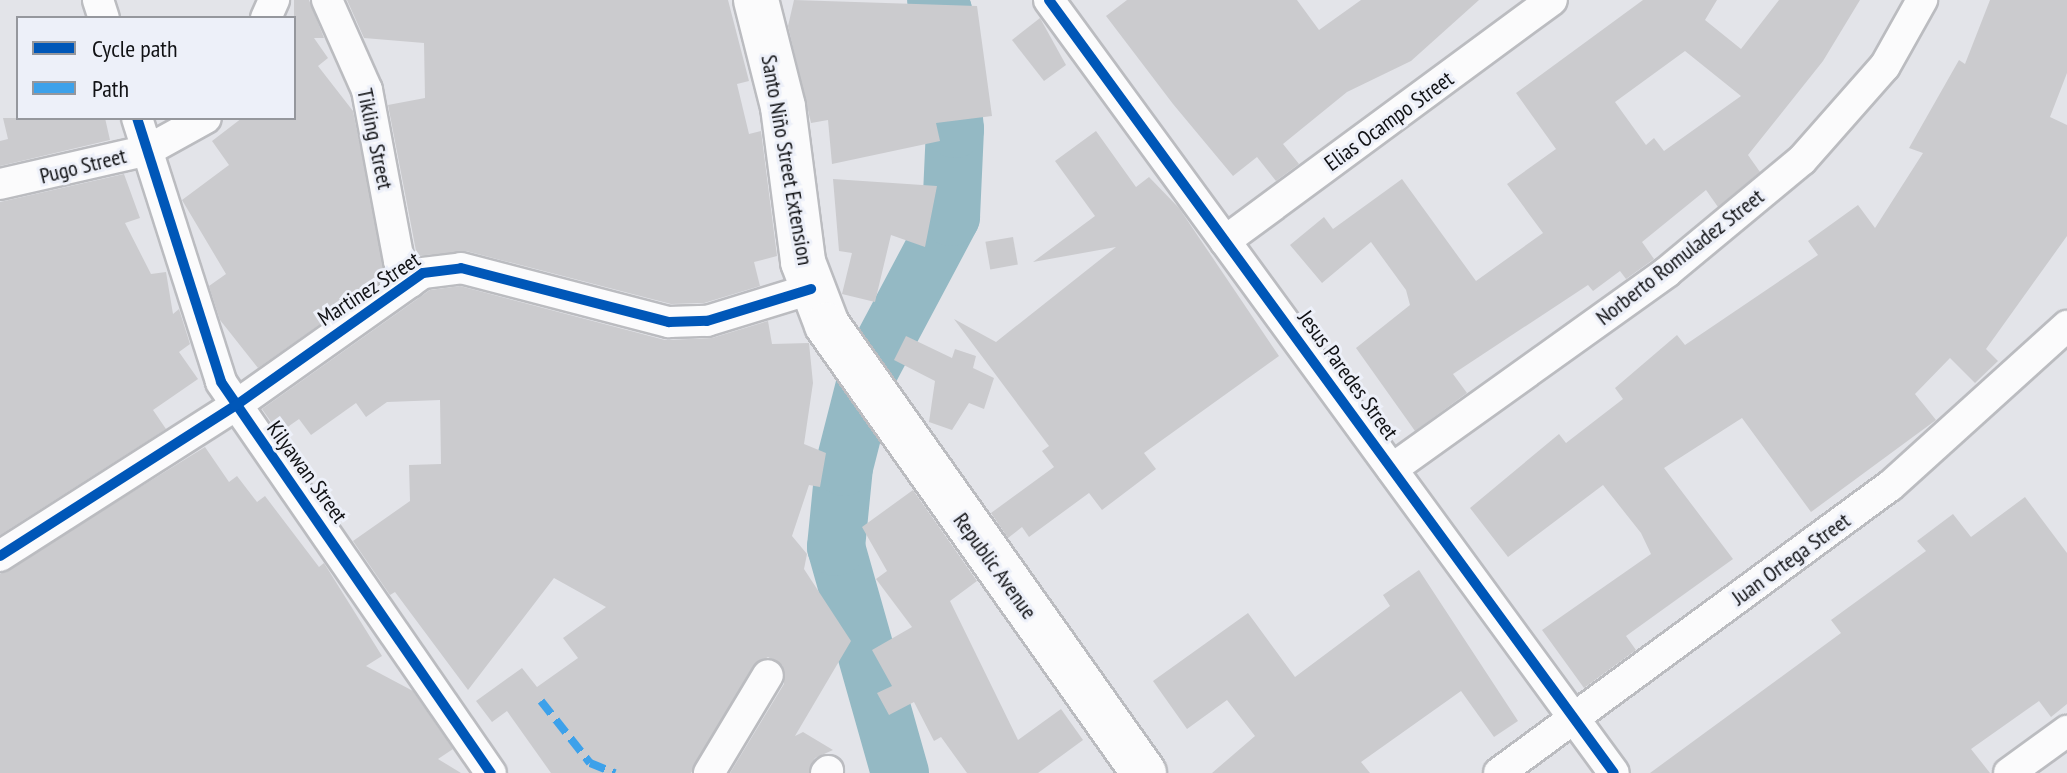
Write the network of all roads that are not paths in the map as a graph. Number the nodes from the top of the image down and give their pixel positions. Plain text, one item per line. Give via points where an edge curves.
1 (327, 0) edge
2 (756, 0) edge
3 (1552, 0) edge
4 (1922, 0) edge
5 (1062, 5) edge
6 (138, 120) edge
7 (202, 120) edge
8 (148, 150) junction
9 (0, 184) edge
10 (1225, 241) junction
11 (410, 282) junction
12 (811, 289) junction
13 (2067, 326) edge
14 (848, 359) joint
15 (235, 406) junction
16 (1392, 469) junction
17 (0, 556) edge
18 (768, 675) dead end
19 (1574, 718) junction
20 (2067, 731) edge
21 (491, 773) edge
22 (709, 773) edge
23 (1144, 773) edge
24 (1499, 773) edge
25 (1614, 773) edge
26 (2009, 773) edge

1 - 11 street, Tikling Street via 367,90 399,261
2 - 12 main road, Santo Niño Street Extension via 783,107
3 - 10 street, Elias Ocampo Street
4 - 16 street, Norberto Romuladez Street via 1885,66 1802,160 1667,272
5 - 10 street, Jesus Paredes Street
6 - 8 street, Kilyawan Street
7 - 8 street, Pugo Street
8 - 9 street, Pugo Street
8 - 15 street, Kilyawan Street via 206,343
10 - 16 street, Jesus Paredes Street
11 - 12 street, Martinez Street via 442,267 461,268 669,322 707,321
11 - 15 street, Martinez Street
12 - 14 main road, Santo Niño Street Extension
13 - 19 street, Juan Ortega Street via 1890,486
14 - 23 main road, Republic Avenue
15 - 17 street, Martinez Street
15 - 21 street, Kilyawan Street
16 - 19 street, Jesus Paredes Street
18 - 22 street
19 - 24 street, Juan Ortega Street
19 - 25 street, Jesus Paredes Street
20 - 26 street

